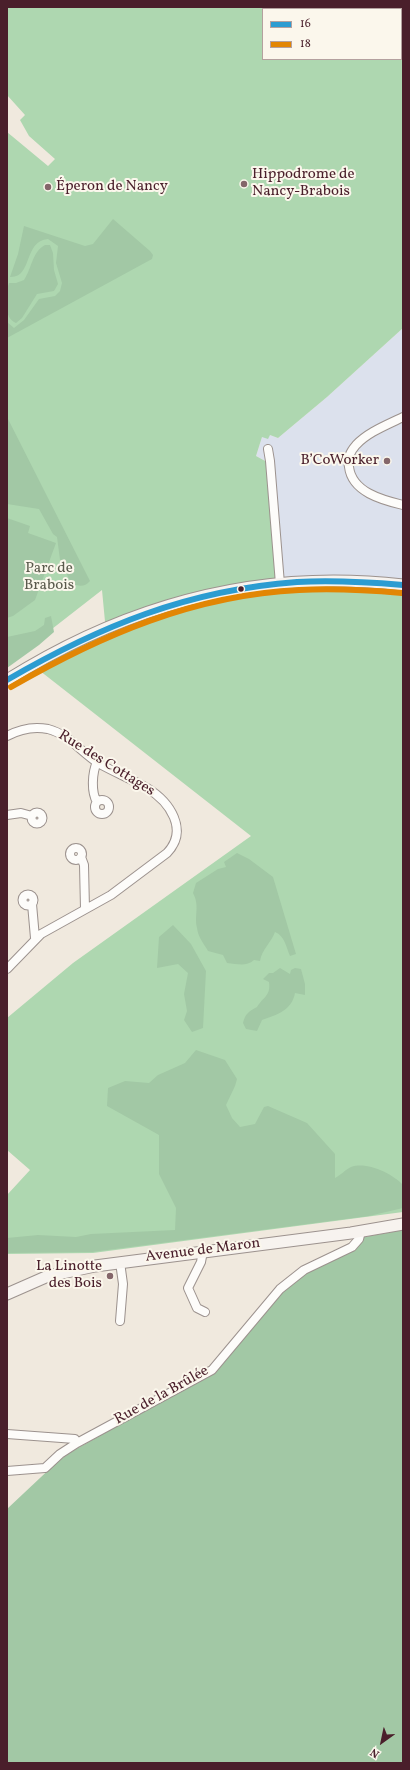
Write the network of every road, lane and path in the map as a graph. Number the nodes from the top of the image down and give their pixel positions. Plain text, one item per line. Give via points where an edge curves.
1 (403, 417) edge
2 (268, 449) dead end
3 (403, 505) edge
4 (280, 584) junction
5 (403, 585) edge
6 (7, 680) edge
7 (7, 736) edge
8 (97, 762) junction
9 (97, 802) dead end
10 (7, 815) edge
11 (32, 816) dead end
12 (81, 857) dead end
13 (32, 904) dead end
14 (85, 910) junction
15 (35, 938) junction
16 (7, 969) edge
17 (403, 1224) edge
18 (361, 1231) junction
19 (203, 1251) junction
20 (120, 1262) junction
21 (7, 1294) edge
22 (205, 1312) dead end
23 (120, 1321) dead end
24 (7, 1434) edge
25 (77, 1443) junction
26 (7, 1470) edge

1 - 3 street via 376,430 358,443 350,453 348,463 352,476 362,489 379,498
2 - 4 street
4 - 5 main road via 342,581
4 - 6 main road via 220,592 138,614 64,646
7 - 8 street, Rue des Cottages via 26,728 48,729 68,739
8 - 9 street via 93,770
8 - 14 street, Rue des Cottages via 147,788 160,798 173,815 178,831 174,844 167,853 118,891
10 - 11 street
12 - 14 street via 84,865
13 - 15 street
14 - 15 street, Rue des Cottages
15 - 16 street, Rue des Cottages
17 - 18 main road, Avenue de Maron
18 - 19 main road, Avenue de Maron
18 - 25 street, Rue de la Brûlée via 359,1239 352,1247 304,1270 280,1289 212,1370
19 - 20 main road, Avenue de Maron
19 - 22 street via 201,1262 188,1288 197,1308
20 - 21 main road, Avenue de Maron via 56,1274
20 - 23 street via 123,1284
24 - 25 street via 75,1439
25 - 26 street, Rue de la Brûlée via 45,1468

